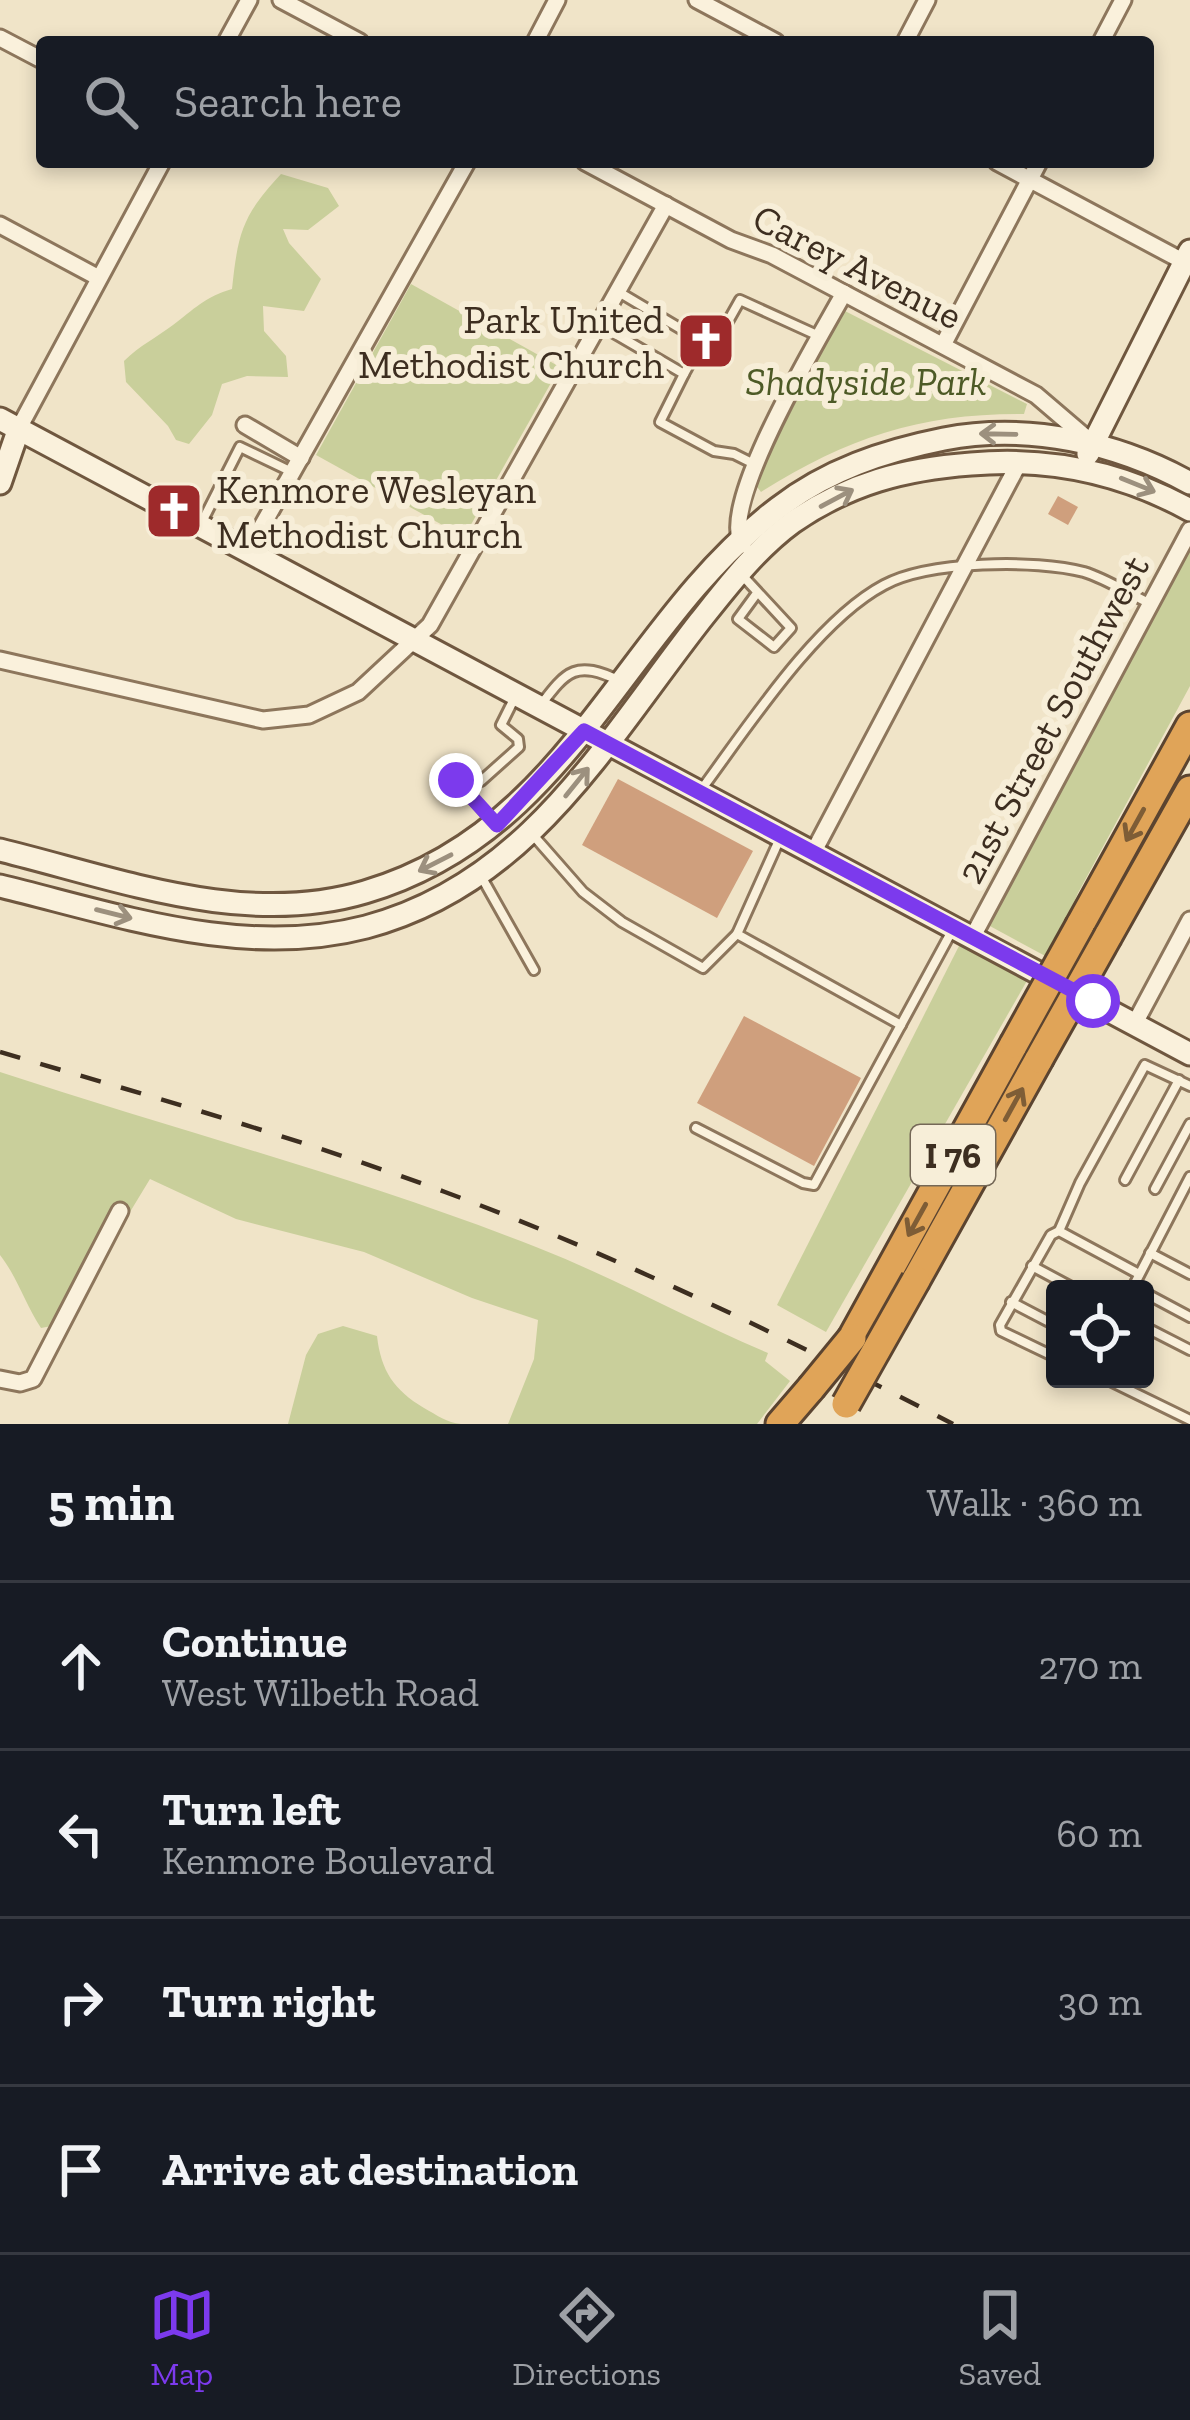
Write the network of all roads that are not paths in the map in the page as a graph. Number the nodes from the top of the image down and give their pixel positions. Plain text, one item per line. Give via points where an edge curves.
1 (249, 0) edge
2 (281, 0) edge
3 (557, 0) edge
4 (698, 0) edge
5 (926, 0) edge
6 (1123, 0) edge
7 (726, 6) edge
8 (229, 36) edge
9 (349, 36) edge
10 (538, 36) edge
11 (768, 36) edge
12 (908, 36) edge
13 (1104, 36) edge
14 (0, 38) edge
15 (36, 57) edge
16 (159, 168) edge
17 (464, 168) edge
18 (596, 168) edge
19 (1009, 168) edge
20 (1036, 168) edge
21 (1030, 179) junction
22 (666, 205) junction
23 (0, 225) edge
24 (1188, 259) edge
25 (100, 278) junction
26 (617, 291) junction
27 (844, 293) junction
28 (599, 324) junction
29 (820, 337) junction
30 (943, 345) junction
31 (713, 348) junction
32 (684, 374) junction
33 (9, 423) edge
34 (245, 424) dead end
35 (1091, 442) junction
36 (1019, 461) junction
37 (754, 464) junction
38 (297, 465) junction
39 (1083, 468) junction
40 (1, 472) edge
41 (1190, 483) edge
42 (1190, 510) edge
43 (201, 526) junction
44 (1190, 530) edge
45 (747, 548) junction
46 (248, 551) junction
47 (963, 567) junction
48 (740, 572) junction
49 (757, 593) junction
50 (1151, 604) junction
51 (413, 642) junction
52 (0, 660) edge
53 (623, 682) junction
54 (515, 695) junction
55 (539, 707) junction
56 (1190, 726) edge
57 (584, 731) junction
58 (608, 744) junction
59 (443, 773) dead end
60 (481, 781) dead end
61 (1190, 790) edge
62 (700, 792) junction
63 (497, 825) junction
64 (532, 834) junction
65 (782, 835) junction
66 (0, 850) edge
67 (814, 851) junction
68 (481, 874) junction
69 (0, 886) edge
70 (1190, 920) edge
71 (963, 933) junction
72 (737, 934) junction
73 (534, 970) dead end
74 (1135, 1024) junction
75 (901, 1025) junction
76 (1190, 1054) edge
77 (1179, 1080) junction
78 (1190, 1086) edge
79 (1190, 1124) edge
80 (696, 1128) dead end
81 (1190, 1177) edge
82 (1125, 1180) dead end
83 (1155, 1189) dead end
84 (120, 1211) dead end
85 (1059, 1231) junction
86 (1150, 1253) junction
87 (1032, 1266) junction
88 (904, 1273) junction
89 (1139, 1274) junction
90 (1190, 1274) edge
91 (1058, 1280) edge
92 (1138, 1280) edge
93 (1154, 1298) edge
94 (1011, 1302) junction
95 (1190, 1317) edge
96 (1046, 1320) edge
97 (1154, 1332) edge
98 (1190, 1350) edge
99 (1046, 1353) edge
100 (0, 1379) edge
101 (1124, 1388) edge
102 (829, 1402) edge
103 (1190, 1420) edge
104 (780, 1424) edge
105 (807, 1424) edge

1 - 8 street
2 - 9 street
3 - 10 street
4 - 7 street
5 - 12 street
6 - 13 street
7 - 11 street
14 - 15 street
16 - 25 street
17 - 38 street
18 - 22 street, Carey Avenue
19 - 21 street
20 - 21 street
21 - 24 street
21 - 30 street
22 - 26 street
22 - 27 street, Carey Avenue
23 - 25 street
24 - 35 main road
25 - 33 street
26 - 28 street
26 - 31 lane
27 - 29 street
27 - 30 street, Carey Avenue
28 - 32 lane
28 - 51 street via 430,625
29 - 31 lane via 740,300
29 - 37 street
30 - 35 street, Carey Avenue via 1036,395
31 - 32 lane via 695,354
32 - 37 lane via 660,422
33 - 40 main road
33 - 43 main road
34 - 38 street
35 - 39 main road
35 - 41 main road
35 -> 45 main road via 981,433 890,452 800,492
36 - 39 main road
45 -> 36 main road via 884,477
36 - 47 street
37 - 45 street via 739,509
38 - 43 lane via 240,448
38 - 46 street
39 -> 42 main road
43 - 46 main road
44 - 50 street, 21st Street Southwest
45 - 48 main road
45 - 53 main road via 685,602
46 - 51 main road
47 - 50 lane via 1053,566 1088,573
47 - 62 lane via 885,584 826,631
47 - 67 street
48 - 49 lane
48 - 58 main road
49 - 49 lane via 791,628 774,647 738,619
50 - 71 street, 21st Street Southwest
51 - 52 street via 358,692 284,720
51 - 54 main road
53 - 55 lane via 573,670
53 - 57 main road
54 - 55 main road
54 - 60 lane via 501,725 520,747
55 - 57 main road
56 -> 88 highway, I 76, bridge via 1014,1044
57 - 58 main road
57 - 63 main road
58 - 62 main road
64 -> 58 main road
59 - 63 lane
88 -> 61 highway, I 76, bridge via 1039,1059
62 - 65 main road
63 -> 66 main road via 389,884 272,906 214,902
64 - 68 main road
64 - 72 lane via 583,892 704,968
65 - 67 main road
65 - 72 lane
67 - 71 main road
69 -> 68 main road via 197,933 290,938 368,926
68 - 73 lane
70 - 74 street
71 - 74 main road
71 - 75 lane
72 - 75 lane
74 - 76 main road
75 - 80 lane via 814,1185
77 - 78 lane
77 - 82 lane
77 - 85 lane via 1155,1067 1140,1071
79 - 83 lane
81 - 86 lane
84 - 100 street via 36,1374 27,1383
85 - 87 lane
85 - 89 lane
86 - 89 lane
86 - 90 lane
87 - 91 lane
87 - 94 lane
88 - 102 highway, I 76, bridge
88 - 102 highway, I 76, bridge via 852,1338
89 - 92 lane
93 - 95 lane
94 - 96 lane
94 - 99 lane via 1001,1331
97 - 98 lane
101 - 103 lane
102 - 104 highway, I 76
102 - 105 highway

